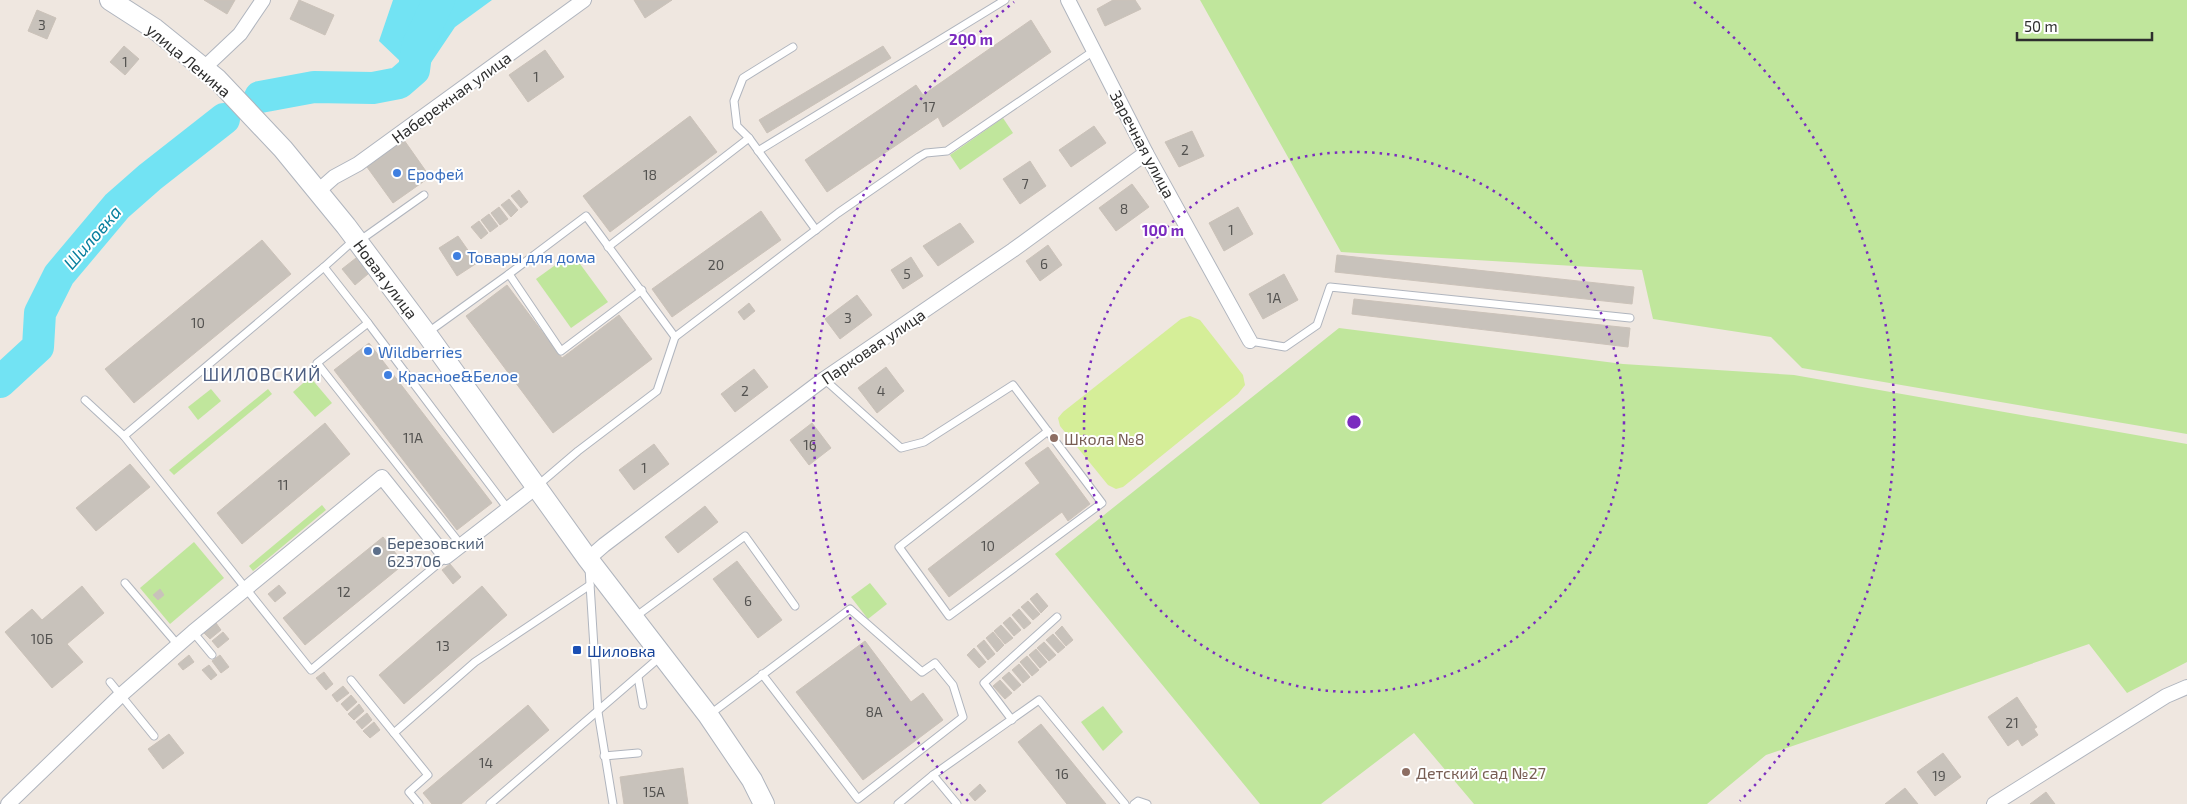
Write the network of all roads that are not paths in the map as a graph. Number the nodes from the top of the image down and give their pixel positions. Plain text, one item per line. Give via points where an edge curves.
1 (110, 0) edge
2 (263, 0) edge
3 (584, 0) edge
4 (1006, 0) edge
5 (1068, 0) edge
6 (793, 48) dead end
7 (1095, 50) junction
8 (210, 74) junction
9 (748, 138) junction
10 (283, 150) joint
11 (758, 151) junction
12 (1146, 153) junction
13 (317, 192) junction
14 (424, 195) dead end
15 (816, 230) junction
16 (357, 240) junction
17 (608, 247) junction
18 (324, 267) junction
19 (509, 274) junction
20 (642, 290) junction
21 (1630, 318) dead end
22 (368, 323) junction
23 (426, 333) junction
24 (675, 338) junction
25 (1250, 341) joint
26 (824, 379) junction
27 (84, 400) dead end
28 (1048, 431) junction
29 (124, 436) junction
30 (535, 488) junction
31 (508, 509) junction
32 (461, 546) junction
33 (446, 557) junction
34 (588, 559) junction
35 (125, 582) dead end
36 (590, 585) junction
37 (245, 589) junction
38 (795, 606) dead end
39 (1057, 616) dead end
40 (633, 619) junction
41 (193, 632) junction
42 (178, 645) junction
43 (212, 655) dead end
44 (662, 656) junction
45 (762, 674) junction
46 (638, 677) junction
47 (351, 680) dead end
48 (110, 682) dead end
49 (2187, 687) edge
50 (121, 695) junction
51 (643, 705) dead end
52 (598, 712) junction
53 (708, 716) junction
54 (1012, 720) junction
55 (394, 733) junction
56 (154, 736) dead end
57 (638, 753) dead end
58 (604, 756) junction
59 (933, 776) junction
60 (8, 804) edge
61 (420, 804) edge
62 (490, 804) edge
63 (613, 804) edge
64 (764, 804) edge
65 (898, 804) edge
66 (957, 804) edge
67 (1125, 804) edge
68 (1134, 804) edge
69 (1147, 804) edge
70 (1994, 804) edge

1 - 8 street, улица Ленина via 155,29
2 - 8 street
3 - 13 street, Набережная улица
4 - 11 lane
5 - 7 street, Заречная улица
6 - 9 lane via 743,78 734,101 737,126
7 - 12 street, Заречная улица
7 - 15 lane via 947,151 919,157
8 - 10 street, улица Ленина
9 - 11 lane
9 - 17 lane
10 - 13 street, Новая улица
11 - 15 lane
12 - 25 street, Заречная улица
12 - 26 street, Парковая улица via 1014,250
13 - 16 street, Новая улица
14 - 16 lane
15 - 24 lane
16 - 18 lane
16 - 23 street, Новая улица
17 - 19 lane via 586,216
17 - 20 lane
18 - 22 lane
18 - 29 lane
19 - 20 lane via 561,351
19 - 23 lane
20 - 24 lane
21 - 25 lane via 1330,287 1317,325 1285,347
22 - 31 lane
22 - 32 lane via 317,363
23 - 30 street, Новая улица
24 - 30 lane via 657,391
26 - 28 lane via 901,448 924,442 1013,385
26 - 34 street, Парковая улица
27 - 29 lane
28 - 28 lane via 1102,503 949,616 899,547
29 - 37 lane
30 - 31 street
30 - 34 street, Новая улица
31 - 32 street
32 - 33 street
33 - 37 street via 382,478
33 - 37 lane via 311,670
34 - 36 lane
34 - 40 street, Новая улица
35 - 42 lane
36 - 52 lane
36 - 55 lane via 475,662
37 - 41 street
38 - 40 lane via 744,536
39 - 54 lane via 984,683
40 - 44 street, Новая улица
41 - 42 street
41 - 43 lane
42 - 50 street
44 - 46 lane
44 - 53 street, Новая улица
45 - 45 lane via 850,609 922,672 935,663 953,685 963,716 858,799
45 - 53 lane
46 - 51 lane
46 - 52 lane
47 - 55 lane
48 - 50 lane
49 - 70 street via 2166,696
50 - 56 lane
50 - 60 street
52 - 58 lane
52 - 62 lane
53 - 64 street, Новая улица via 752,780
54 - 59 lane
54 - 67 lane via 1039,700
55 - 61 lane via 428,775 409,792
57 - 58 lane
58 - 63 lane
59 - 65 lane
59 - 66 lane
68 - 69 lane via 1138,801

